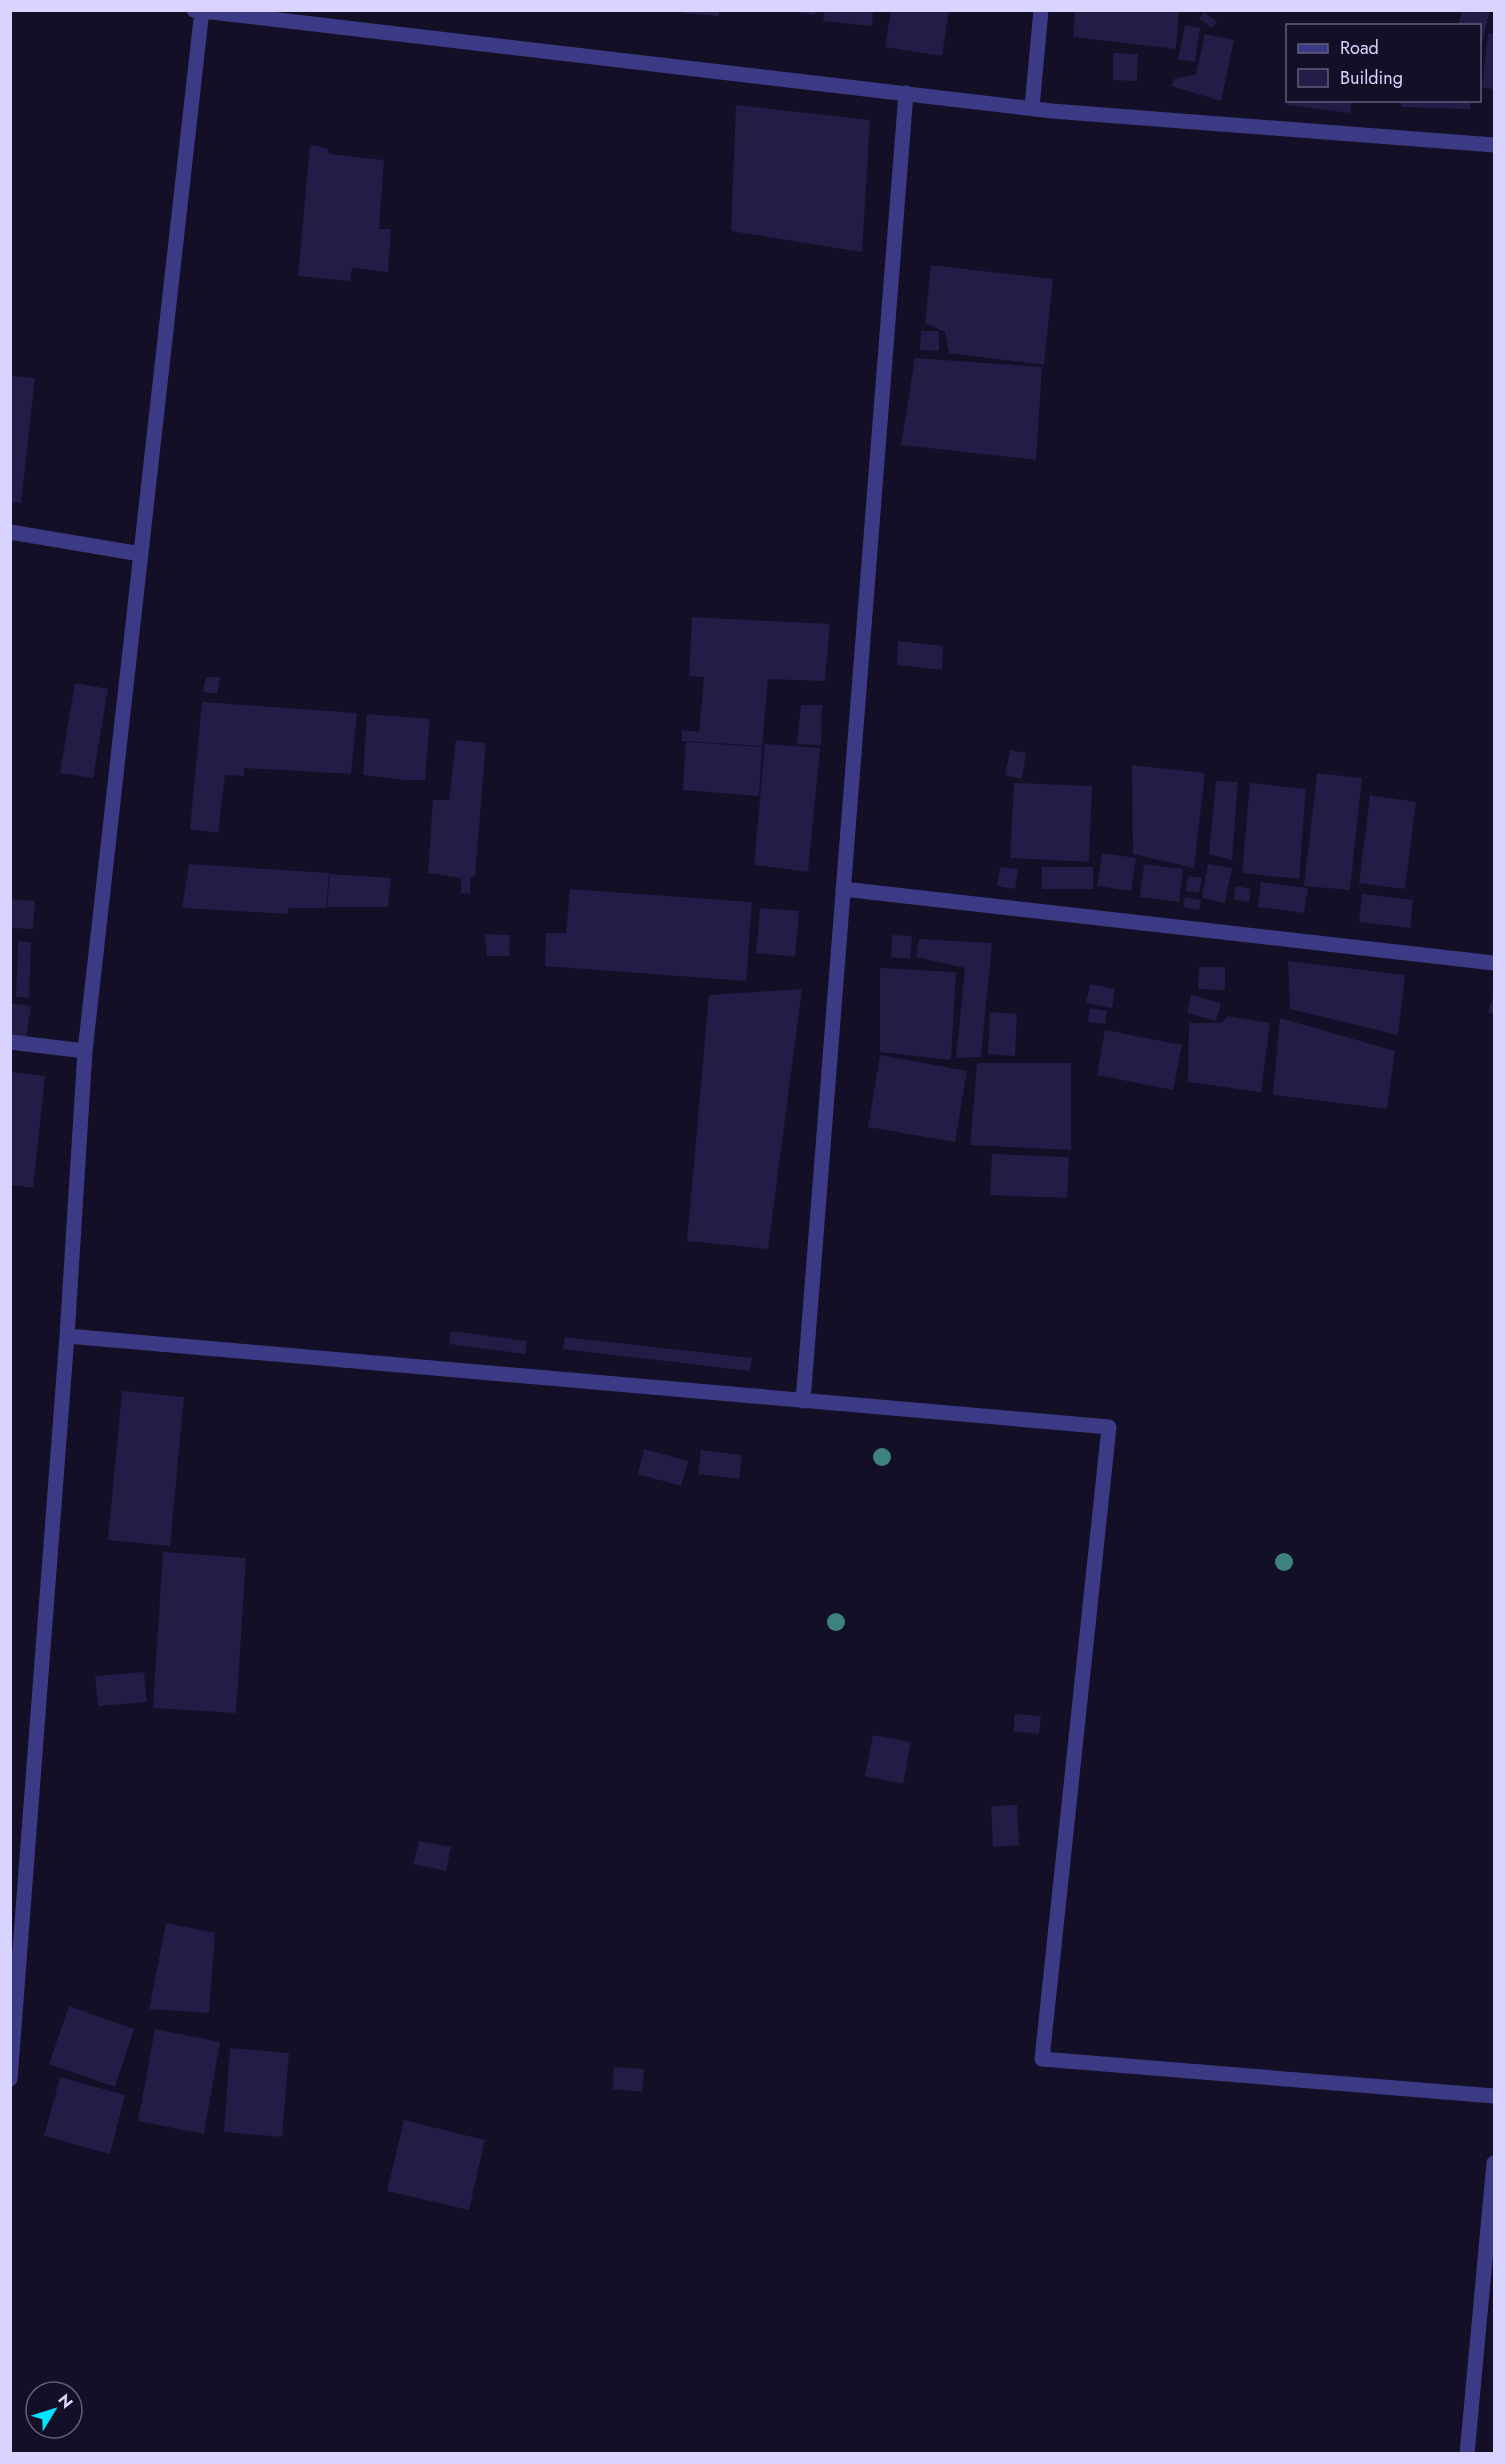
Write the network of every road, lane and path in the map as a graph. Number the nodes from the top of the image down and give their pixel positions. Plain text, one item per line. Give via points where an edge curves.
1 (195, 10) edge
2 (1041, 10) edge
3 (202, 11) edge
4 (906, 93) junction
5 (1032, 107) junction
6 (1494, 145) edge
7 (10, 532) edge
8 (141, 554) junction
9 (843, 889) junction
10 (1494, 963) edge
11 (10, 1042) edge
12 (85, 1051) junction
13 (68, 1336) junction
14 (803, 1401) junction
15 (10, 2079) edge
16 (1494, 2096) edge
17 (1494, 2163) edge
18 (1467, 2454) edge

1 - 3 street
2 - 5 street
3 - 4 street
3 - 8 street
4 - 5 street
4 - 9 street
5 - 6 street
7 - 8 street
8 - 12 street
9 - 10 street
9 - 14 street
11 - 12 street
12 - 13 street
13 - 14 street
13 - 15 street
14 - 16 street via 1109,1427 1042,2059
17 - 18 street

